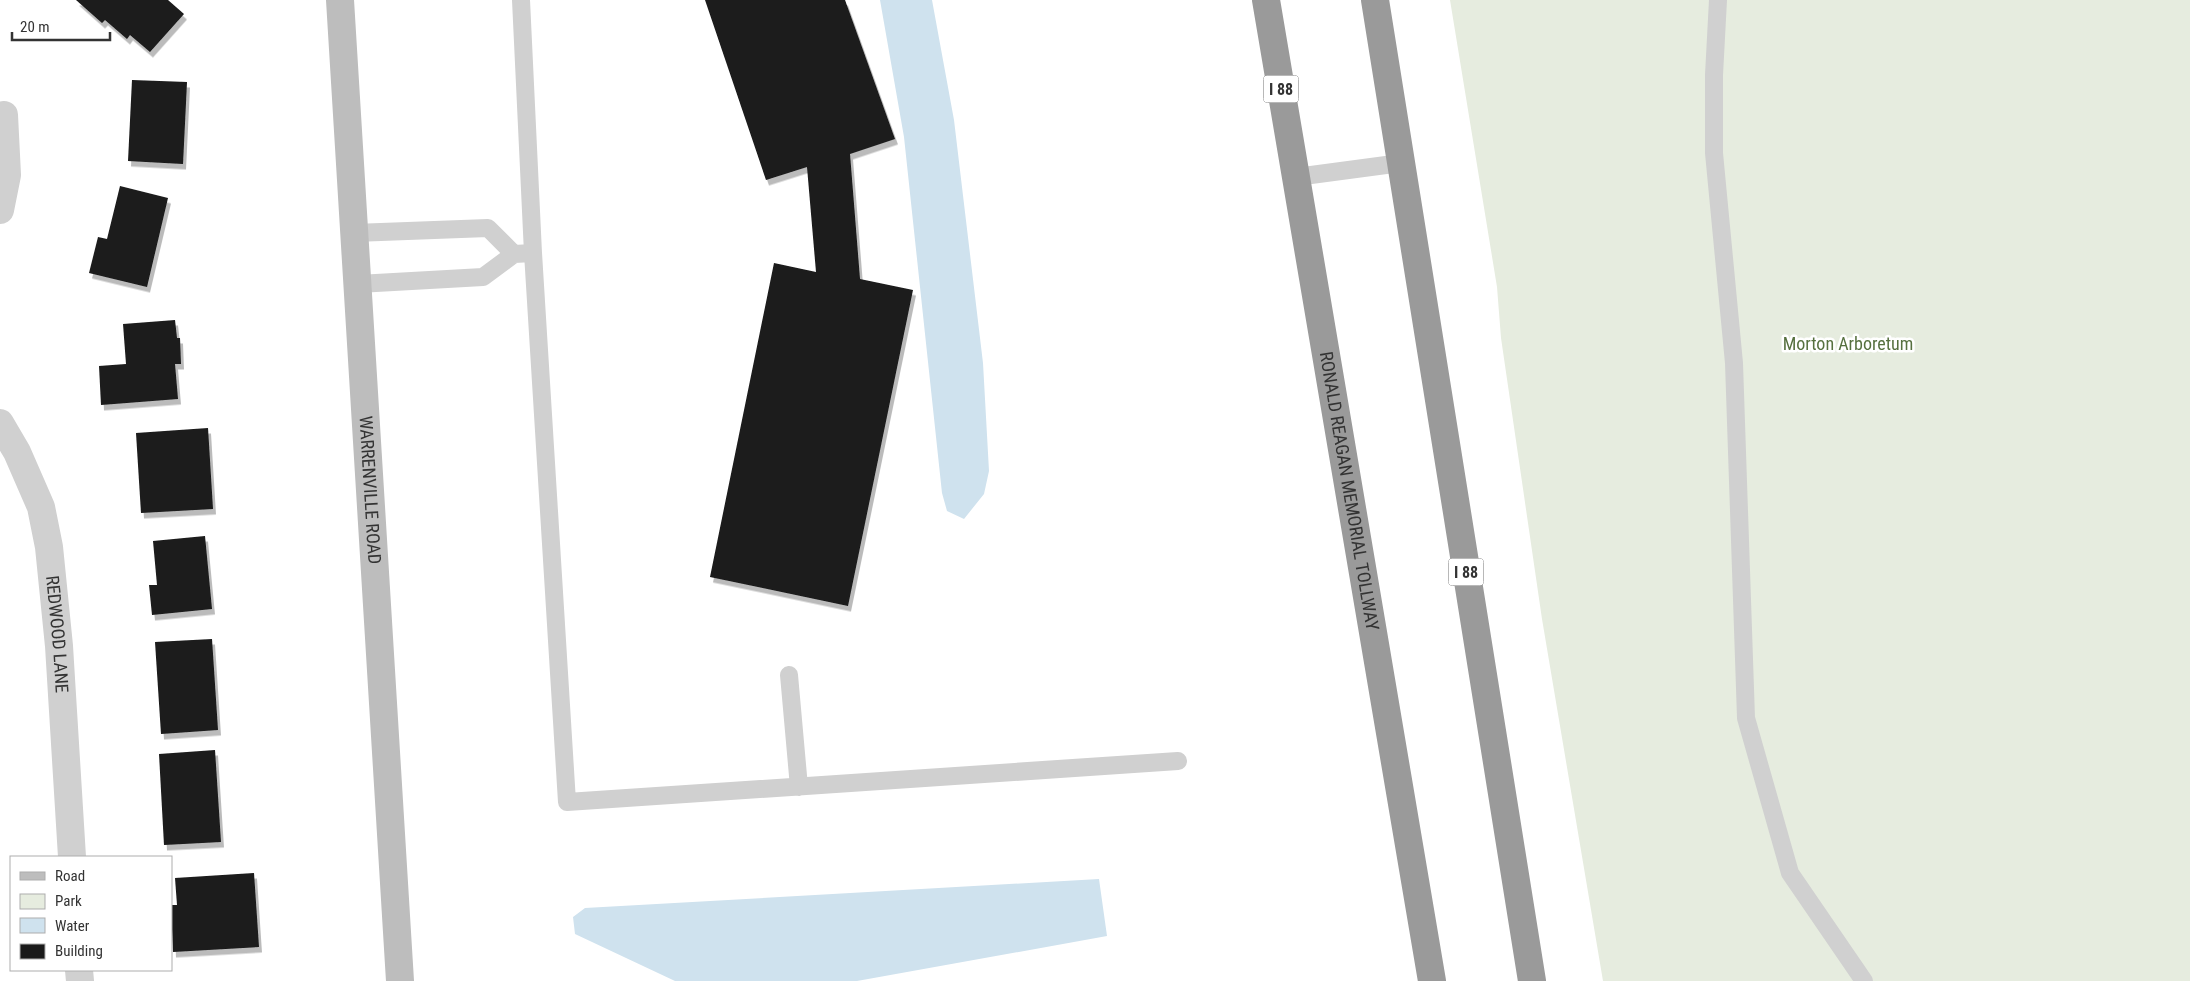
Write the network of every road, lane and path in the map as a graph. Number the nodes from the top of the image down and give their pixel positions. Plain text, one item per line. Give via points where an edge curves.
1 (340, 0) edge
2 (522, 0) edge
3 (1266, 0) edge
4 (1375, 0) edge
5 (1718, 0) edge
6 (4, 115) dead end
7 (1401, 163) junction
8 (1296, 177) junction
9 (0, 210) edge
10 (354, 233) junction
11 (533, 253) junction
12 (514, 254) junction
13 (358, 284) junction
14 (0, 423) edge
15 (789, 675) dead end
16 (1178, 761) dead end
17 (799, 787) junction
18 (72, 856) edge
19 (400, 981) edge
20 (1432, 981) edge
21 (1532, 981) edge
22 (1864, 981) edge

1 - 10 main road, WARRENVILLE ROAD
2 - 11 lane
3 - 8 highway, RONALD REAGAN MEMORIAL TOLLWAY / I 88
4 - 7 highway, I 88
5 - 22 lane via 1714,153 1734,363 1746,718 1790,873
6 - 9 street via 7,175
7 - 8 lane
7 - 21 highway, I 88
8 - 20 highway, RONALD REAGAN MEMORIAL TOLLWAY / I 88
10 - 12 lane via 488,228
10 - 13 main road, WARRENVILLE ROAD
11 - 12 lane
11 - 17 lane via 567,802
12 - 13 lane via 483,277
13 - 19 main road, WARRENVILLE ROAD
14 - 18 street, REDWOOD LANE via 17,452 40,506 49,547 59,646
15 - 17 lane
16 - 17 lane

